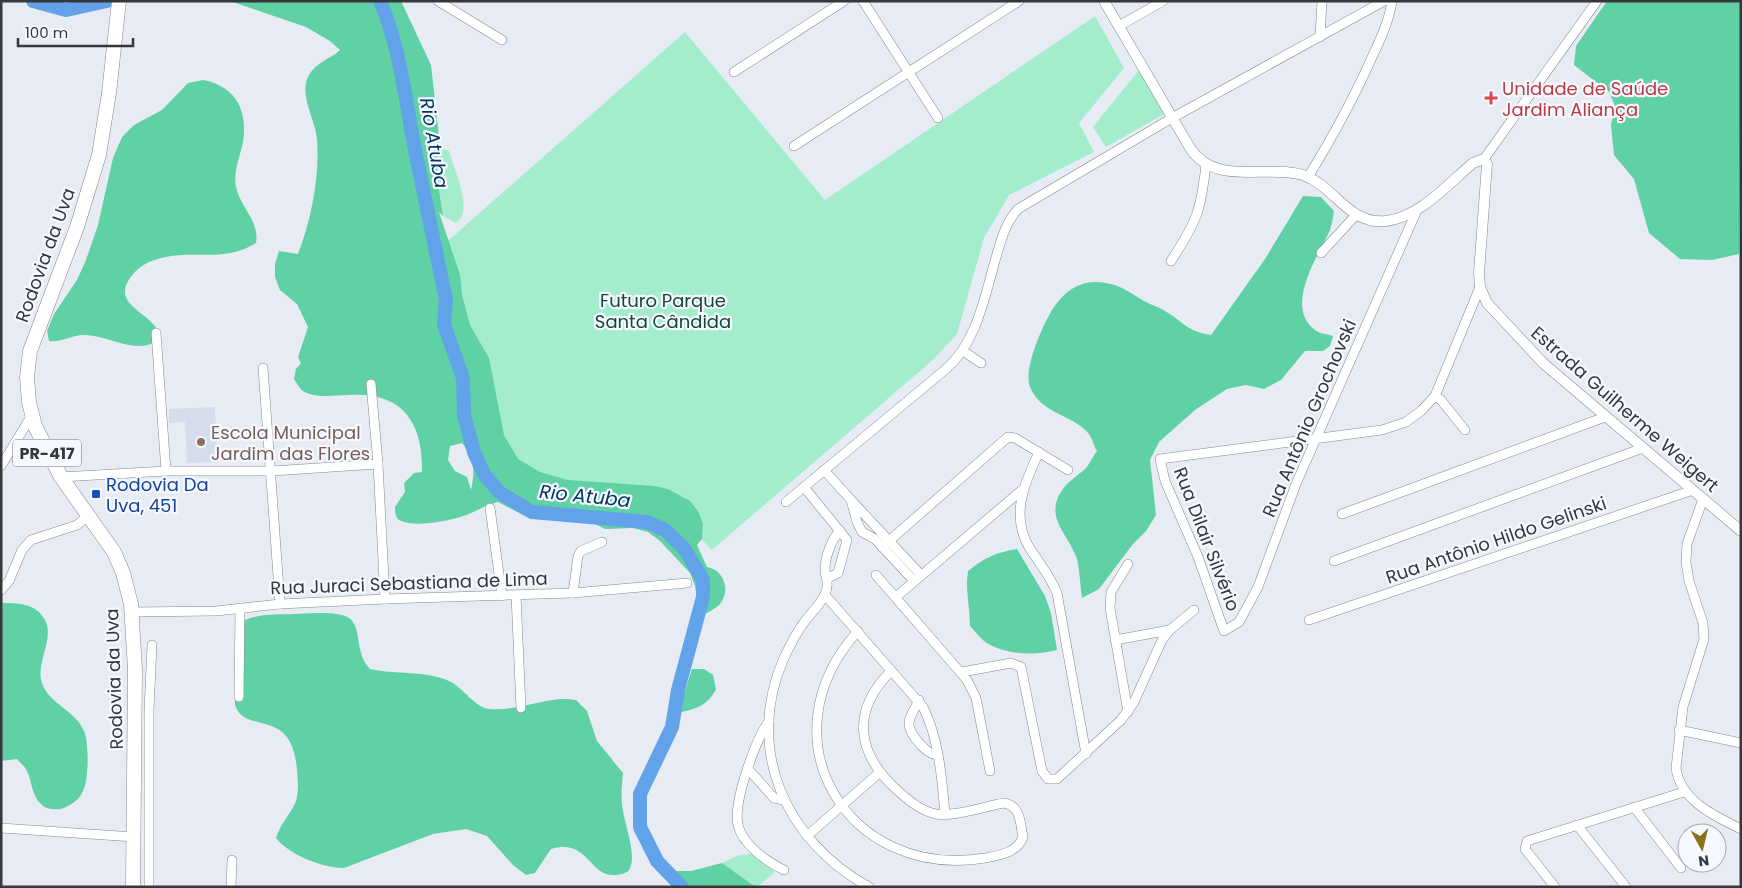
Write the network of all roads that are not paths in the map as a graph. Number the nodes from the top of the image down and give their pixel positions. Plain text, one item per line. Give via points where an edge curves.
1 (438, 1) edge
2 (844, 1) edge
3 (863, 1) edge
4 (1019, 1) edge
5 (1104, 1) edge
6 (1163, 1) edge
7 (1322, 1) edge
8 (1384, 1) edge
9 (1392, 1) edge
10 (1597, 1) edge
11 (119, 7) edge
12 (1119, 26) junction
13 (1320, 37) junction
14 (502, 40) dead end
15 (734, 72) dead end
16 (908, 72) junction
17 (938, 118) dead end
18 (1172, 118) junction
19 (794, 146) dead end
20 (1484, 160) junction
21 (1206, 164) junction
22 (1308, 177) junction
23 (1417, 210) junction
24 (1356, 215) junction
25 (1321, 254) dead end
26 (1171, 261) dead end
27 (1480, 287) junction
28 (156, 333) dead end
29 (964, 351) junction
30 (981, 364) dead end
31 (263, 368) dead end
32 (371, 384) dead end
33 (1435, 396) junction
34 (32, 415) junction
35 (1605, 417) junction
36 (1465, 430) dead end
37 (1316, 438) junction
38 (1643, 448) junction
39 (1039, 452) junction
40 (2, 460) edge
41 (378, 464) junction
42 (824, 470) junction
43 (1068, 470) dead end
44 (166, 471) junction
45 (272, 471) junction
46 (61, 477) junction
47 (804, 487) junction
48 (1022, 490) junction
49 (1693, 490) junction
50 (1704, 499) junction
51 (851, 500) junction
52 (786, 502) dead end
53 (490, 508) dead end
54 (1342, 514) dead end
55 (89, 515) junction
56 (870, 519) junction
57 (859, 527) junction
58 (1741, 530) edge
59 (840, 531) junction
60 (890, 540) junction
61 (602, 542) dead end
62 (882, 547) junction
63 (1334, 560) dead end
64 (1128, 564) dead end
65 (876, 575) dead end
66 (828, 578) junction
67 (917, 578) junction
68 (687, 584) dead end
69 (1, 590) edge
70 (573, 593) junction
71 (516, 595) junction
72 (825, 595) junction
73 (502, 596) junction
74 (896, 596) junction
75 (385, 598) junction
76 (280, 604) junction
77 (240, 608) junction
78 (1194, 610) dead end
79 (132, 612) junction
80 (1309, 620) dead end
81 (1170, 630) junction
82 (858, 631) junction
83 (1224, 631) joint
84 (1115, 640) junction
85 (152, 645) dead end
86 (891, 671) junction
87 (962, 672) junction
88 (239, 698) dead end
89 (919, 700) junction
90 (521, 708) dead end
91 (1128, 712) junction
92 (769, 721) junction
93 (1679, 730) junction
94 (1741, 743) edge
95 (1086, 754) junction
96 (937, 755) junction
97 (748, 769) junction
98 (990, 771) dead end
99 (880, 772) junction
100 (1684, 792) junction
101 (784, 800) junction
102 (843, 806) junction
103 (1634, 807) junction
104 (945, 814) junction
105 (1577, 825) junction
106 (1, 828) edge
107 (1741, 829) edge
108 (807, 836) junction
109 (134, 837) junction
110 (232, 860) dead end
111 (1677, 863) edge
112 (784, 870) dead end
113 (133, 887) edge
114 (149, 887) edge
115 (230, 887) edge
116 (869, 887) edge
117 (1555, 887) edge
118 (1626, 887) edge

1 - 14 street
2 - 15 street
3 - 16 street
4 - 16 street
5 - 12 street
6 - 12 street
7 - 13 street
8 - 13 street
9 - 22 street via 1388,19 1367,68
10 - 20 street
11 - 34 highway, Rodovia da Uva / PR-417 via 99,155 77,227 30,351 27,376
12 - 18 street
13 - 18 street
16 - 17 street
16 - 19 street
18 - 21 street via 1193,153
18 - 29 street via 1026,204 1012,216
20 - 23 street via 1473,163
20 - 27 street, Estrada Guilherme Weigert via 1487,164 1479,259
21 - 22 street via 1237,172
21 - 26 street via 1199,212
22 - 24 street
23 - 24 street via 1388,221 1370,221
23 - 37 street, Rua Antônio Grochovski
24 - 25 street
27 - 33 street
27 - 35 street, Estrada Guilherme Weigert via 1487,304 1501,320 1553,372
28 - 44 street
29 - 30 street
29 - 42 street
31 - 45 street
32 - 41 street
33 - 36 street
33 - 37 street via 1413,418 1395,426
34 - 40 street
34 - 46 highway, Rodovia da Uva / PR-417
35 - 38 street, Estrada Guilherme Weigert
35 - 54 street
37 - 83 street, Rua Antônio Grochovski via 1250,603 1239,622
37 - 83 street, Rua Dilair Silvério via 1160,459
38 - 49 street, Estrada Guilherme Weigert
38 - 63 street
39 - 43 street
39 - 48 street
39 - 60 street via 1015,438 1005,439
41 - 45 street
41 - 75 street
42 - 47 street
42 - 51 street
44 - 45 street
44 - 46 street
45 - 76 street
46 - 55 highway, Rodovia da Uva / PR-417
47 - 52 street
47 - 59 street
48 - 67 street
48 - 95 street via 1020,511 1026,542 1057,593
49 - 50 street, Estrada Guilherme Weigert
49 - 80 street, Rua Antônio Hildo Gelinski
50 - 58 street, Estrada Guilherme Weigert
50 - 93 street via 1688,544 1686,562 1704,638
51 - 56 street
51 - 57 street
53 - 73 street
55 - 69 street via 77,525 31,540 22,550 9,581
55 - 79 highway, Rodovia da Uva / PR-417 via 114,552 123,573
56 - 57 street
56 - 60 street
57 - 62 street
59 - 66 street via 834,536 825,569
59 - 66 street via 847,540 838,573
60 - 62 street
60 - 67 street
61 - 70 street via 581,551 578,556
62 - 67 street
64 - 84 street via 1110,599
65 - 74 street
66 - 72 street
67 - 74 street
68 - 70 street, Rua Juraci Sebastiana de Lima
70 - 71 street, Rua Juraci Sebastiana de Lima
71 - 73 street, Rua Juraci Sebastiana de Lima
71 - 90 street
72 - 82 street
72 - 92 street via 797,633 783,660
73 - 75 street, Rua Juraci Sebastiana de Lima
74 - 87 street
75 - 76 street, Rua Juraci Sebastiana de Lima
76 - 77 street, Rua Juraci Sebastiana de Lima
77 - 79 street, Rua Juraci Sebastiana de Lima
77 - 88 street
78 - 81 street
79 - 109 highway, Rodovia da Uva / PR-417
81 - 84 street
81 - 91 street via 1156,651
82 - 86 street
82 - 102 street via 840,653 827,677 819,700 816,724 819,760
84 - 91 street
85 - 114 street
86 - 89 street
86 - 99 street via 873,690 863,721 867,750
87 - 95 street via 1011,663 1021,667 1041,765 1048,779 1061,778
87 - 98 street via 976,698
89 - 96 street via 929,720
89 - 96 street via 909,718 909,730 927,751
91 - 95 street
92 - 97 street via 756,742
92 - 101 street via 769,755
93 - 94 street
93 - 100 street via 1676,768
96 - 104 street
97 - 101 street via 774,798
97 - 112 street via 737,812 740,830 768,863
99 - 102 street
99 - 104 street via 918,806
100 - 103 street
100 - 107 street
101 - 108 street
102 - 104 street via 881,840 928,858 960,860 999,855 1016,848 1022,837 1018,813 1008,803
102 - 108 street
103 - 105 street
103 - 111 street
105 - 117 street via 1530,840 1525,845
105 - 118 street
106 - 109 street
108 - 116 street via 829,860
109 - 113 highway, Rodovia da Uva / PR-417
110 - 115 street

